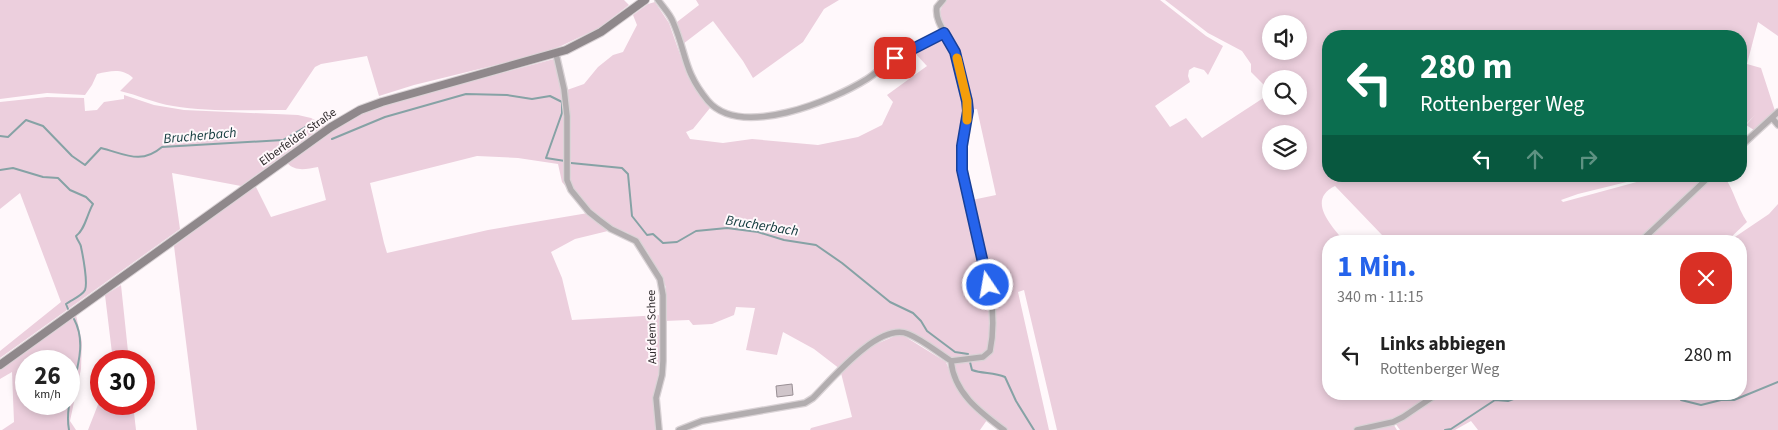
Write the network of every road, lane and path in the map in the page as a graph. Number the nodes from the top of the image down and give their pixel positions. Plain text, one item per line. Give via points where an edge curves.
1 (645, 0) edge
2 (658, 0) edge
3 (943, 0) edge
4 (944, 33) junction
5 (556, 54) junction
6 (1778, 112) edge
7 (1772, 118) junction
8 (1778, 125) edge
9 (1747, 141) edge
10 (1704, 182) edge
11 (1648, 235) edge
12 (951, 361) junction
13 (0, 365) edge
14 (1428, 400) edge
15 (659, 430) edge
16 (679, 430) edge
17 (1004, 430) edge
18 (1357, 430) edge

1 - 5 main road, Elberfelder Straße via 593,38
2 - 4 street via 673,21 688,71 697,86 720,111 733,116 766,116 831,97
3 - 4 street via 936,11
4 - 12 street via 955,52 967,101 962,170 988,285 994,327 990,351 983,357
5 - 13 main road, Elberfelder Straße via 395,98 351,115
5 - 15 street, Auf dem Schee via 567,116 567,180 571,190 599,220 636,241 660,279 663,361 656,398
6 - 7 street
7 - 8 street
7 - 9 street
10 - 11 street
12 - 16 street via 908,334 893,333 866,347 805,403 702,421
12 - 17 street via 962,392
14 - 18 street via 1393,422

